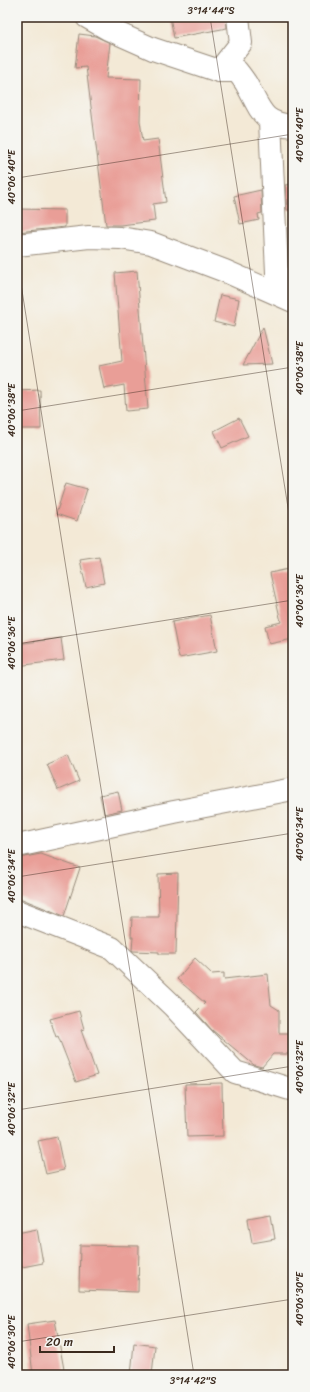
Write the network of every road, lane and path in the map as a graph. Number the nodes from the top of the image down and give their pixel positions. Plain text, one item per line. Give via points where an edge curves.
1 (87, 17) edge
2 (238, 17) edge
3 (219, 71) junction
4 (270, 121) junction
5 (293, 126) edge
6 (17, 245) edge
7 (286, 298) edge
8 (293, 789) edge
9 (17, 846) edge
10 (17, 911) edge
11 (293, 1090) edge

1 - 3 street via 153,49
2 - 3 street via 241,43
3 - 4 street via 237,71 248,86 256,104
4 - 5 street
4 - 7 street
6 - 7 street via 89,238 120,238 151,243
8 - 9 street
10 - 11 street via 112,948 173,1006 235,1072

